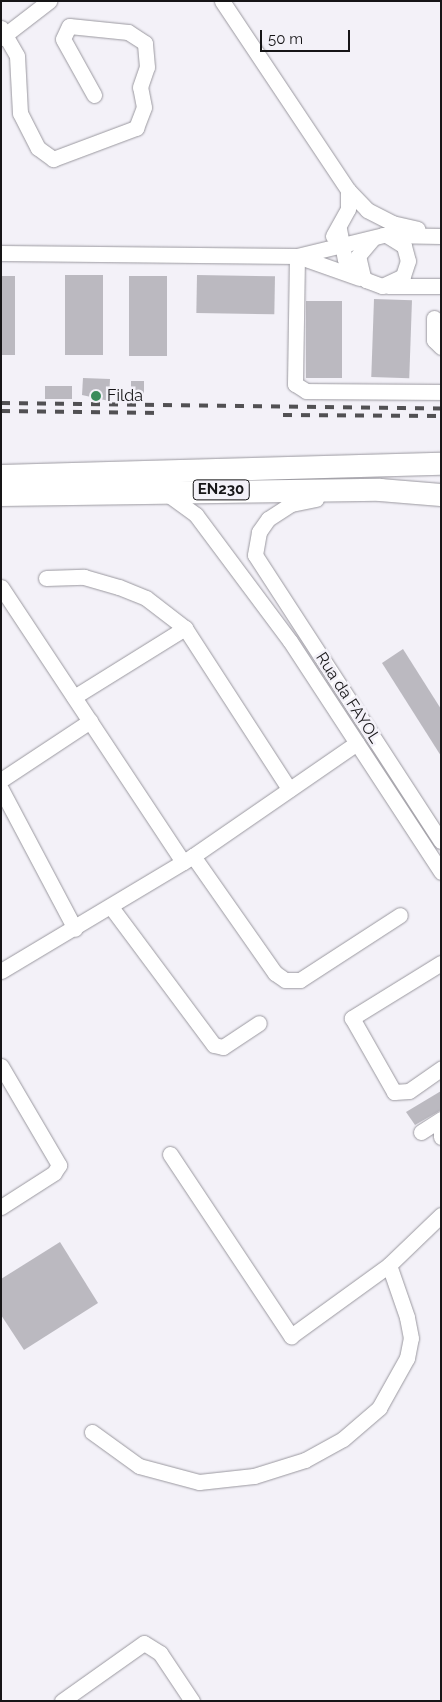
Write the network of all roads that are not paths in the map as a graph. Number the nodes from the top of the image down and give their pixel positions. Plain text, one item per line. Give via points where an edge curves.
1 (49, 1) edge
2 (222, 1) edge
3 (3, 34) edge
4 (94, 95) dead end
5 (348, 190) junction
6 (340, 228) junction
7 (441, 235) edge
8 (379, 236) junction
9 (340, 246) junction
10 (1, 254) edge
11 (297, 256) junction
12 (366, 280) junction
13 (382, 286) junction
14 (441, 286) edge
15 (434, 318) dead end
16 (441, 347) edge
17 (441, 392) edge
18 (441, 464) edge
19 (1, 476) edge
20 (163, 490) junction
21 (380, 490) junction
22 (1, 495) edge
23 (441, 495) edge
24 (46, 578) dead end
25 (1, 587) edge
26 (185, 628) junction
27 (74, 697) junction
28 (90, 721) junction
29 (357, 743) junction
30 (1, 780) edge
31 (1, 789) edge
32 (289, 790) junction
33 (441, 841) edge
34 (188, 859) junction
35 (441, 872) edge
36 (111, 907) junction
37 (400, 915) dead end
38 (76, 929) junction
39 (441, 963) edge
40 (1, 971) edge
41 (259, 1023) dead end
42 (1, 1066) edge
43 (441, 1070) edge
44 (441, 1120) edge
45 (421, 1132) dead end
46 (441, 1137) edge
47 (170, 1154) dead end
48 (1, 1207) edge
49 (441, 1215) edge
50 (389, 1265) junction
51 (92, 1432) dead end
52 (62, 1701) edge
53 (192, 1701) edge

1 - 3 street
2 - 5 street
3 - 4 street via 17,56 20,113 38,148 53,160 136,128 144,107 140,86 147,67 145,43 128,32 69,26 63,39
5 - 6 street via 348,209
5 - 7 street via 368,210 392,223
6 - 9 street
6 - 11 street via 326,244
7 - 8 street
8 - 9 street
8 - 12 street via 358,256
8 - 13 street via 398,240 408,261 403,276
9 - 11 street
9 - 12 street
10 - 11 street
11 - 12 street
11 - 17 street via 295,384 306,391
12 - 13 street
13 - 14 street
15 - 16 street via 434,340
18 - 19 highway, EN230
20 - 21 highway, EN230
20 - 22 highway, EN230
20 - 29 street, Rua da FAYOL via 196,515 290,641
21 - 23 highway, EN230
21 - 33 street, Rua da FAYOL via 291,504 268,519 259,532 255,555
24 - 26 street via 84,577 119,587 146,598
25 - 27 street
26 - 27 street
26 - 32 street
27 - 28 street
28 - 30 street
28 - 34 street
29 - 32 street
29 - 35 street, Rua da FAYOL
31 - 38 street
32 - 34 street
34 - 36 street
34 - 37 street via 275,973 285,980 300,980
36 - 38 street
36 - 41 street via 214,1045 222,1047
38 - 40 street
39 - 43 street via 352,1018 394,1092 409,1090
42 - 48 street via 59,1165 54,1173
44 - 45 street
44 - 46 street
47 - 50 street via 286,1334 296,1335
49 - 50 street
50 - 51 street via 407,1317 411,1338 407,1358 379,1408 336,1443 306,1460 254,1476 199,1482 139,1466
52 - 53 street via 144,1642 160,1652

